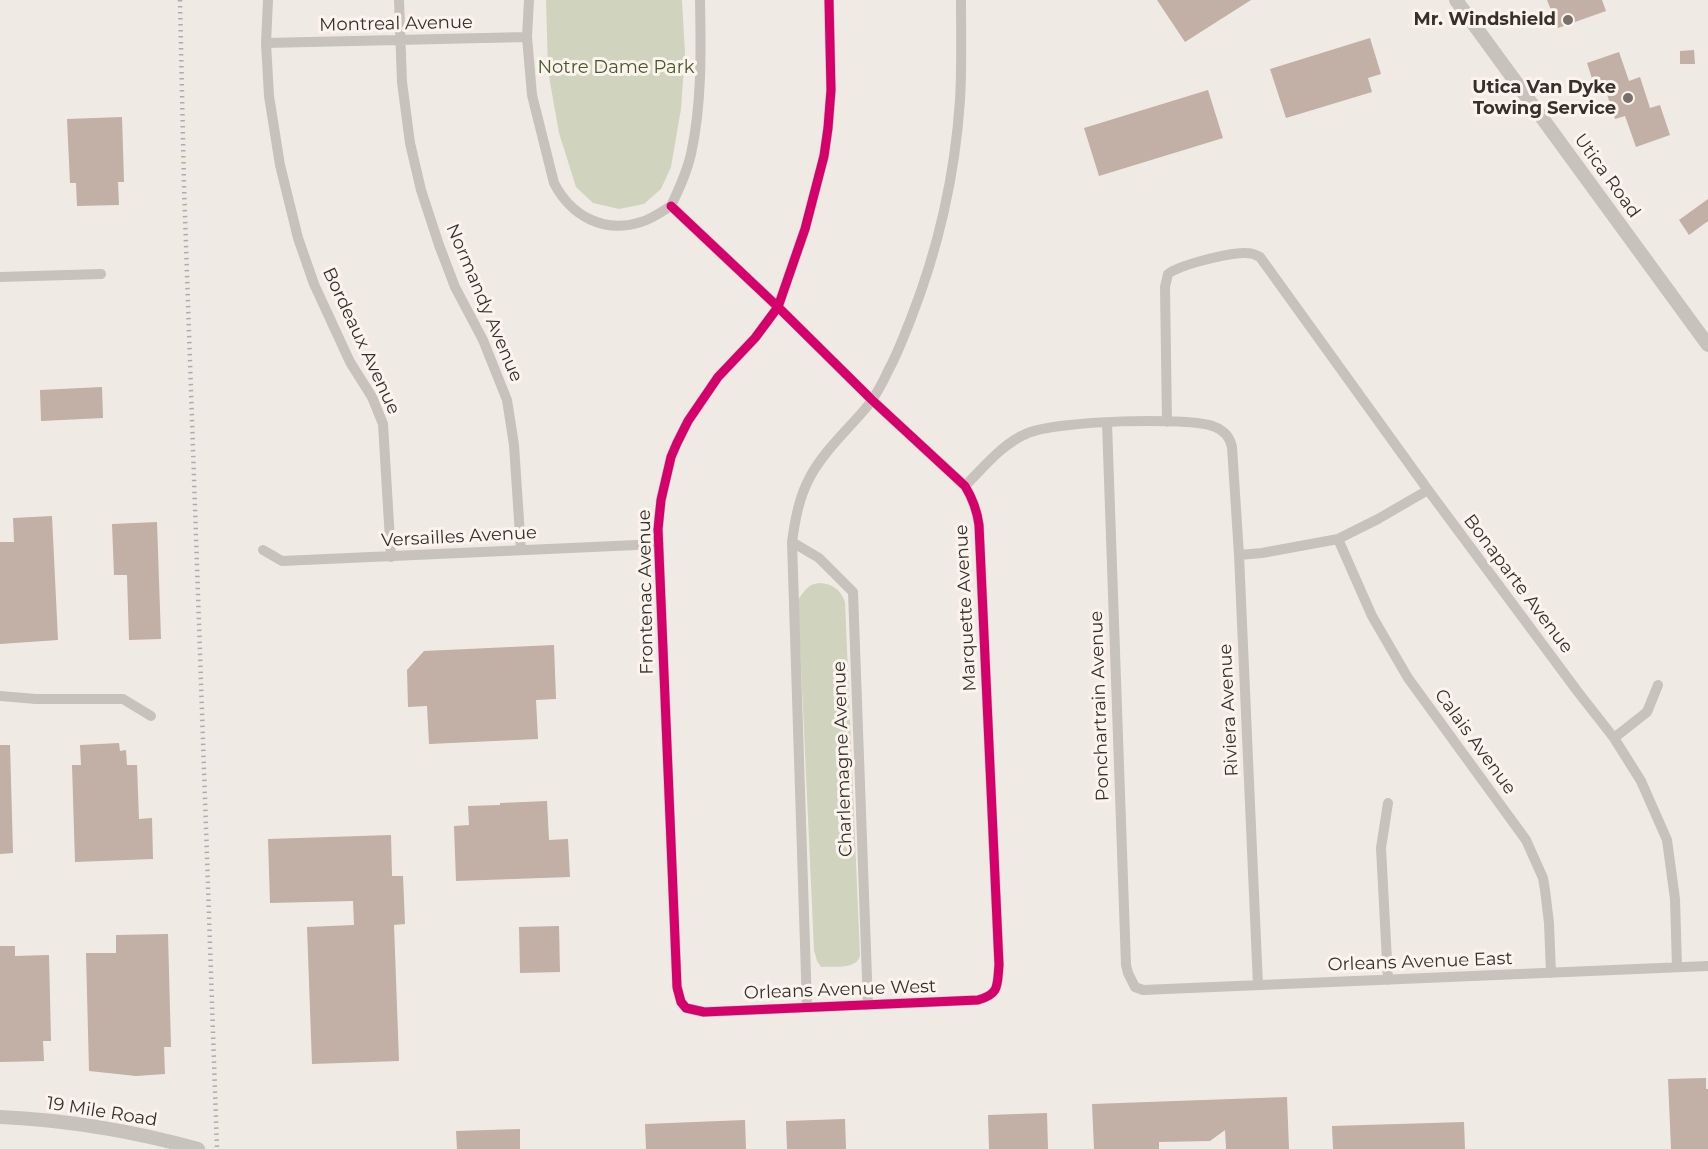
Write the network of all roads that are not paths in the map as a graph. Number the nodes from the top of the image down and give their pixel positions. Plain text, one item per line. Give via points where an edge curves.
1 (268, 0) edge
2 (399, 0) edge
3 (529, 0) edge
4 (700, 0) edge
5 (829, 0) edge
6 (961, 0) edge
7 (1455, 0) edge
8 (527, 37) junction
9 (399, 40) junction
10 (266, 43) junction
11 (670, 206) junction
12 (101, 274) dead end
13 (0, 277) edge
14 (778, 306) junction
15 (1708, 345) edge
16 (872, 400) junction
17 (1167, 422) junction
18 (1107, 423) junction
19 (965, 486) junction
20 (1428, 490) junction
21 (1338, 539) junction
22 (792, 542) junction
23 (659, 544) junction
24 (263, 550) dead end
25 (521, 550) junction
26 (1239, 555) junction
27 (391, 557) junction
28 (1658, 686) dead end
29 (0, 696) edge
30 (151, 716) dead end
31 (1614, 738) junction
32 (1388, 803) dead end
33 (1708, 966) edge
34 (1677, 967) junction
35 (1551, 973) junction
36 (1388, 980) junction
37 (1258, 985) junction
38 (1135, 987) joint
39 (994, 993) joint
40 (868, 1005) junction
41 (807, 1007) junction
42 (686, 1008) joint
43 (0, 1118) edge
44 (198, 1149) edge

1 - 10 street, Bordeaux Avenue
2 - 9 street, Normandy Avenue
3 - 8 street
4 - 11 street via 696,122 691,154
5 - 14 street, Frontenac Avenue via 831,90 824,156 805,229
6 - 16 street via 960,99 948,194 917,303
7 - 15 street, Utica Road
8 - 9 street, Montreal Avenue
8 - 11 street via 532,95 542,137 554,183 568,204 589,219 610,225 644,222
9 - 10 street, Montreal Avenue
9 - 25 street, Normandy Avenue via 410,143 421,190 455,287 483,340 507,400
10 - 27 street, Bordeaux Avenue via 275,139 298,238 324,308 383,424
11 - 14 street, Marquette Avenue
12 - 13 street
14 - 16 street, Marquette Avenue
14 - 23 street, Frontenac Avenue via 755,338 718,377 688,421 671,457 657,529
16 - 19 street, Marquette Avenue
16 - 22 street via 810,476
17 - 18 street
17 - 20 street, Bonaparte Avenue via 1168,274 1181,266 1252,253 1266,263
17 - 26 street, Riviera Avenue via 1214,426 1227,435 1232,447
18 - 19 street via 1057,426 1027,433 1014,440
18 - 38 street, Ponchartrain Avenue via 1126,965
19 - 39 street, Marquette Avenue via 979,525 999,965
20 - 21 street
20 - 31 street, Bonaparte Avenue
21 - 26 street
21 - 35 street, Calais Avenue via 1372,616 1408,678 1526,840 1543,878
22 - 40 street, Charlemagne Avenue via 819,558 854,592
22 - 41 street
23 - 25 street, Versailles Avenue
23 - 42 street, Frontenac Avenue via 677,987
24 - 27 street, Versailles Avenue via 282,561
25 - 27 street, Versailles Avenue
26 - 37 street, Riviera Avenue
28 - 31 street via 1647,712
29 - 30 street via 123,699
31 - 34 street, Bonaparte Avenue via 1641,781 1667,840 1675,899
32 - 36 street via 1381,848
33 - 34 street, Orleans Avenue East
34 - 35 street, Orleans Avenue East
35 - 36 street, Orleans Avenue East
36 - 37 street, Orleans Avenue East
37 - 38 street, Orleans Avenue East via 1143,990
39 - 40 street, Orleans Avenue West via 978,1000
40 - 41 street, Orleans Avenue West
41 - 42 street, Orleans Avenue West via 704,1012
43 - 44 street, 19 Mile Road via 96,1127

